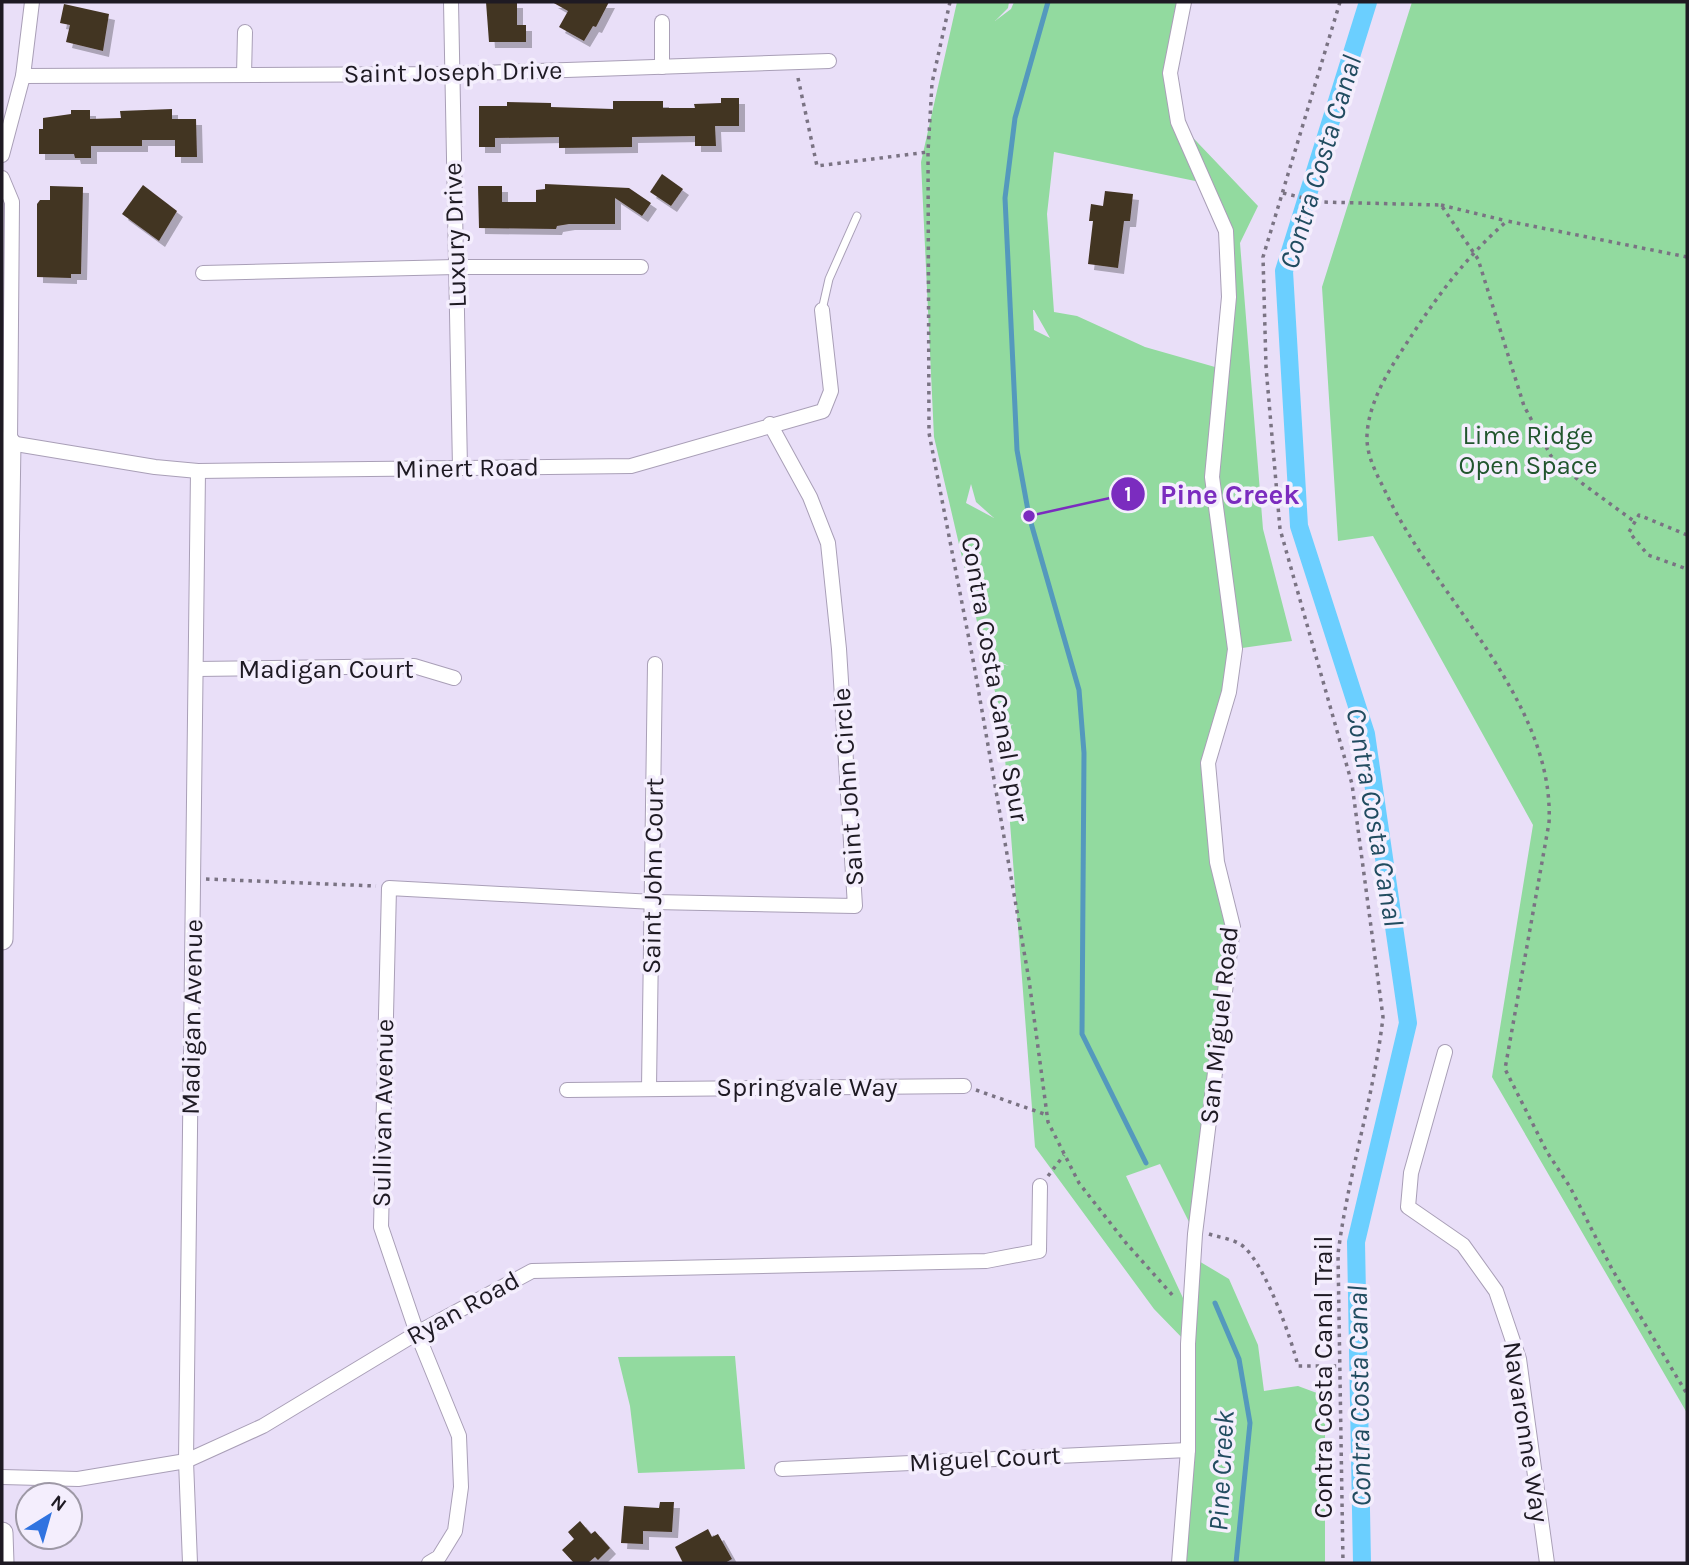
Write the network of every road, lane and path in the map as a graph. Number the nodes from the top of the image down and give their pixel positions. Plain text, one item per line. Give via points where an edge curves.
1 (32, 2) edge
2 (451, 2) edge
3 (950, 2) edge
4 (1184, 2) edge
5 (1340, 2) edge
6 (662, 22) dead end
7 (245, 32) dead end
8 (830, 61) dead end
9 (794, 62) junction
10 (662, 67) junction
11 (450, 74) junction
12 (244, 75) junction
13 (23, 76) junction
14 (928, 152) junction
15 (2, 155) edge
16 (2, 178) edge
17 (1283, 193) junction
18 (1441, 205) junction
19 (857, 216) dead end
20 (1507, 220) junction
21 (1472, 251) junction
22 (1687, 257) edge
23 (456, 267) junction
24 (641, 267) dead end
25 (203, 273) dead end
26 (822, 310) joint
27 (769, 424) junction
28 (6, 443) edge
29 (460, 468) junction
30 (198, 471) junction
31 (1635, 522) junction
32 (1687, 535) edge
33 (1687, 569) edge
34 (654, 664) dead end
35 (197, 669) junction
36 (454, 678) dead end
37 (194, 878) junction
38 (2, 886) edge
39 (389, 888) junction
40 (654, 902) junction
41 (2, 939) edge
42 (1445, 1052) dead end
43 (964, 1086) joint
44 (649, 1088) junction
45 (566, 1090) dead end
46 (1047, 1115) junction
47 (1065, 1154) junction
48 (1040, 1186) joint
49 (1195, 1234) junction
50 (1191, 1315) junction
51 (417, 1333) junction
52 (1340, 1366) junction
53 (1687, 1394) edge
54 (1188, 1450) junction
55 (186, 1461) junction
56 (782, 1469) dead end
57 (2, 1477) edge
58 (2, 1533) edge
59 (3, 1563) edge
60 (190, 1563) edge
61 (429, 1563) edge
62 (1179, 1563) edge
63 (1343, 1563) edge
64 (1547, 1563) edge

1 - 13 street
2 - 11 street, Luxury Drive
3 - 14 path, Contra Costa Canal Spur via 932,83
4 - 49 street, San Miguel Road via 1170,73 1178,122 1226,231 1229,297 1212,477 1235,649 1229,692 1208,763 1217,862 1233,927
5 - 17 path, Contra Costa Canal Trail
6 - 10 street
7 - 12 street
8 - 9 street, Saint Joseph Drive
9 - 10 street, Saint Joseph Drive
9 - 14 path via 817,166
10 - 11 street, Saint Joseph Drive
11 - 12 street, Saint Joseph Drive
11 - 23 street, Luxury Drive
12 - 13 street, Saint Joseph Drive
13 - 15 street
14 - 46 path, Contra Costa Canal Spur via 929,433 1029,980
16 - 28 street via 12,202
17 - 18 path via 1320,202
17 - 52 path, Contra Costa Canal Trail via 1262,270 1276,503 1352,784 1383,1017 1338,1254
18 - 20 path
18 - 21 path
19 - 26 lane via 829,279
20 - 21 path
20 - 22 path
21 - 31 path via 1524,406 1551,456
21 - 53 path via 1385,376 1369,420 1368,452 1397,516 1507,678 1524,713 1548,787 1549,823 1506,1069 1546,1152
23 - 24 street
23 - 25 street
23 - 29 street, Luxury Drive
26 - 27 street, Minert Road via 831,391 823,411
27 - 29 street, Minert Road via 631,466
27 - 40 street, Saint John Circle via 810,497 828,543 855,906
28 - 30 street, Minert Road
28 - 38 street
29 - 30 street, Minert Road
30 - 35 street, Madigan Avenue
31 - 32 path via 1639,515
31 - 33 path via 1629,532 1648,555
34 - 40 street, Saint John Court
35 - 36 street, Madigan Court via 414,666
35 - 37 street, Madigan Avenue
37 - 39 path
37 - 55 street, Madigan Avenue
38 - 41 street
39 - 40 street, Saint John Circle
39 - 51 street, Sullivan Avenue via 381,1227
40 - 44 street, Saint John Court
42 - 64 street, Navaronne Way via 1411,1173 1408,1207 1463,1245 1496,1291 1519,1359
43 - 44 street, Springvale Way
43 - 46 path
44 - 45 street, Springvale Way
46 - 47 path, Contra Costa Canal Spur
47 - 48 path
47 - 50 path, Contra Costa Canal Spur via 1079,1183 1118,1233
48 - 51 street, Ryan Road via 1039,1251 986,1261 532,1271
49 - 50 street, San Miguel Road
49 - 52 path via 1236,1242 1255,1259 1297,1366
50 - 54 street, San Miguel Road
51 - 55 street, Ryan Road via 263,1426
51 - 61 street, Sullivan Avenue via 459,1436 461,1487 455,1531 439,1558
52 - 63 path, Contra Costa Canal Trail
54 - 56 street, Miguel Court
54 - 62 street, San Miguel Road
55 - 57 street, Ryan Road via 78,1479
55 - 60 street, Madigan Avenue
58 - 59 street

